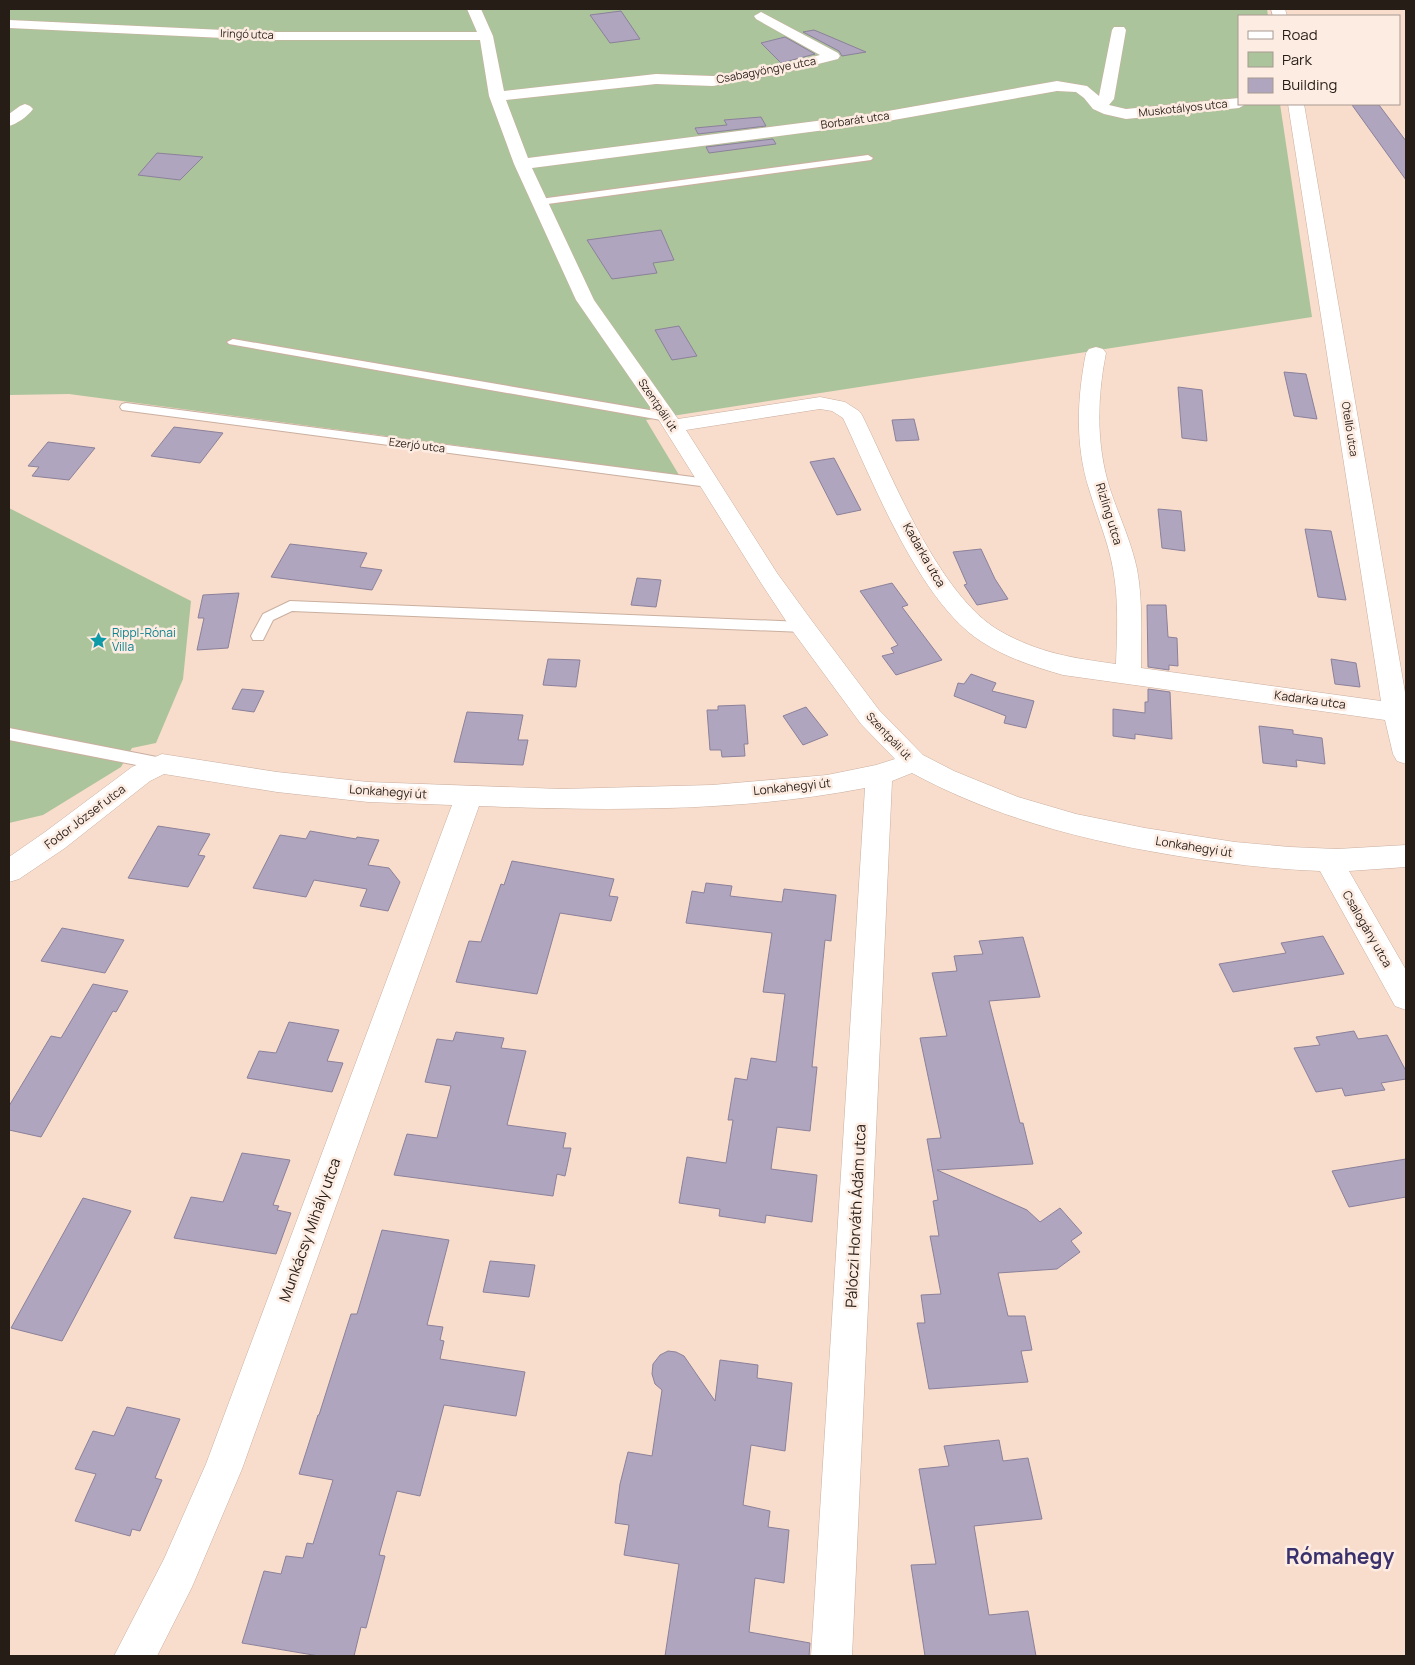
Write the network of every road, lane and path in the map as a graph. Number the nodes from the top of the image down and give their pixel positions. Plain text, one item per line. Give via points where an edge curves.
1 (474, 9) edge
2 (761, 16) dead end
3 (9, 24) edge
4 (1119, 30) dead end
5 (486, 36) junction
6 (497, 96) junction
7 (1238, 102) edge
8 (1296, 105) edge
9 (1098, 106) junction
10 (25, 109) dead end
11 (9, 121) edge
12 (868, 158) dead end
13 (522, 164) junction
14 (540, 202) junction
15 (233, 342) dead end
16 (1096, 353) dead end
17 (126, 407) dead end
18 (670, 421) junction
19 (708, 483) junction
20 (803, 627) junction
21 (258, 636) dead end
22 (1128, 675) junction
23 (1396, 712) junction
24 (9, 734) edge
25 (1406, 754) edge
26 (914, 762) junction
27 (162, 764) junction
28 (879, 775) junction
29 (469, 797) junction
30 (1406, 856) edge
31 (1328, 860) junction
32 (9, 871) edge
33 (1406, 997) edge
34 (135, 1656) edge
35 (832, 1656) edge

1 - 5 street, Szentpáli út
2 - 6 street, Csabagyöngye utca via 833,56 713,81 656,79
3 - 5 street, Iringó utca via 266,36
4 - 9 street via 1106,99
5 - 6 street, Szentpáli út
6 - 13 street, Szentpáli út
7 - 9 street, Muskotályos utca via 1134,114
8 - 23 street, Otelló utca
9 - 13 street, Borbarát utca via 1088,92 1057,86 871,119
10 - 11 street
12 - 14 lane
13 - 14 street, Szentpáli út
14 - 18 street, Szentpáli út via 585,300
15 - 18 lane
16 - 22 street, Rizling utca via 1090,378 1089,406 1093,463 1125,567 1130,610
17 - 19 lane, Ezerjó utca
18 - 19 street, Szentpáli út
18 - 22 street, Kadarka utca via 820,402 838,406 852,415 931,572 960,611 990,636 1026,654 1063,666
19 - 20 street, Szentpáli út
20 - 21 lane via 290,606 268,617
20 - 26 street, Szentpáli út via 870,717
22 - 23 street, Kadarka utca
23 - 25 street, Otelló utca
24 - 27 lane
26 - 28 street, Lonkahegyi út
26 - 31 street, Lonkahegyi út via 946,781 1018,808 1124,837 1233,854
27 - 29 street, Lonkahegyi út via 350,790
27 - 32 street, Fodor József utca via 141,774
28 - 29 street, Lonkahegyi út via 827,785 712,795 561,799
28 - 35 street, Pálóczi Horváth Ádám utca
29 - 34 street, Munkácsy Mihály utca via 223,1469 178,1573
30 - 31 street, Lonkahegyi út
31 - 33 street, Csalogány utca

